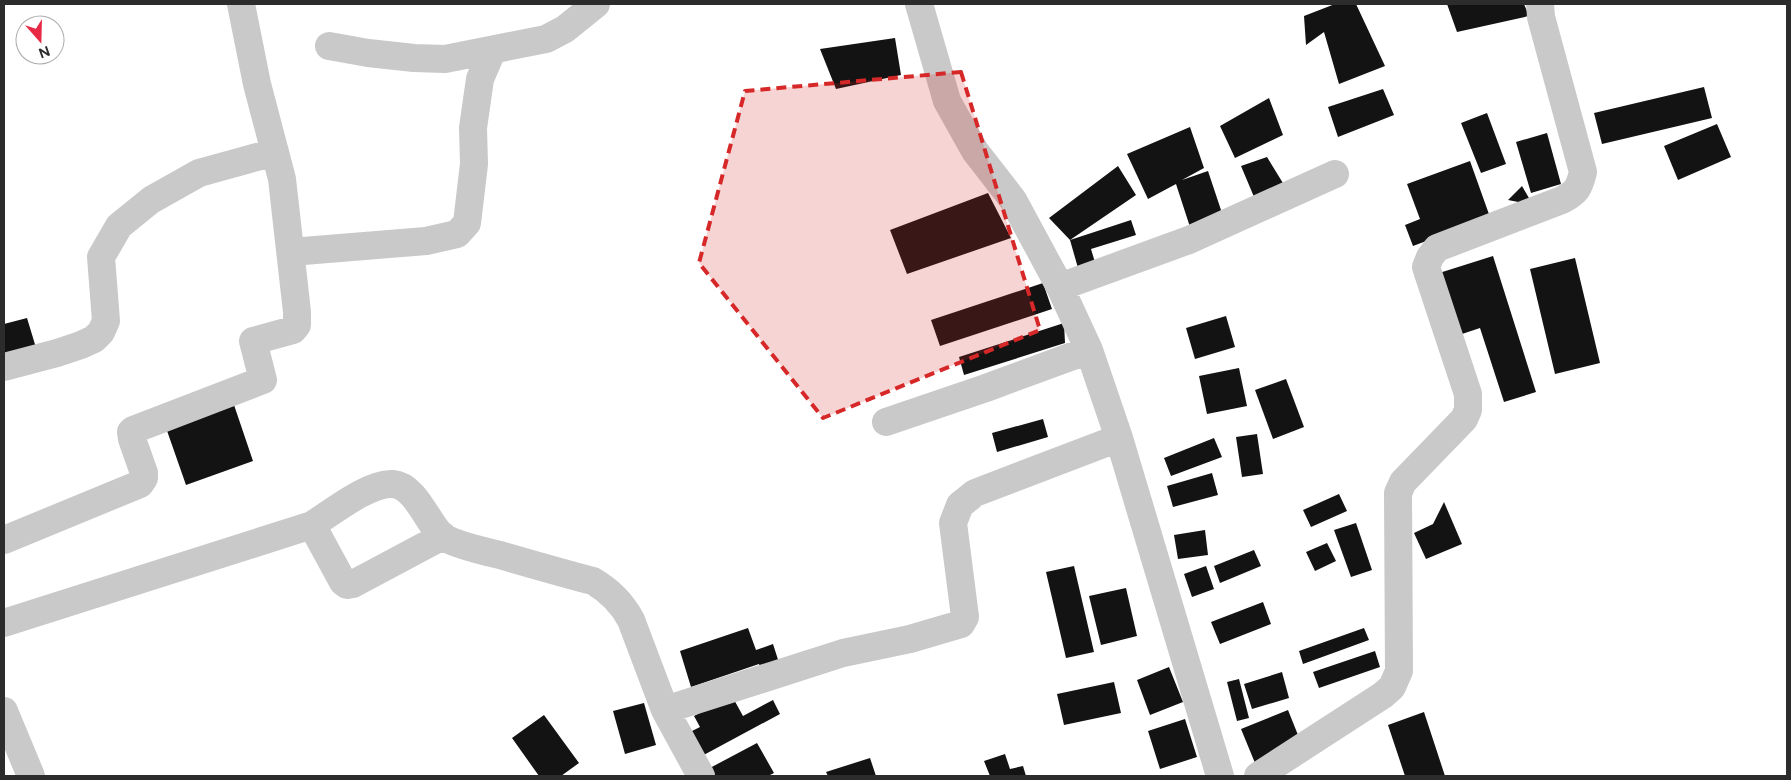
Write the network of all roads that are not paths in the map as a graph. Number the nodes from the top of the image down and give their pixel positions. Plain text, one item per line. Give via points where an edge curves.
1 (241, 4) edge
2 (596, 4) edge
3 (919, 4) edge
4 (1540, 4) edge
5 (329, 46) dead end
6 (492, 51) junction
7 (275, 152) junction
8 (1335, 174) dead end
9 (291, 252) junction
10 (1060, 287) junction
11 (1089, 350) junction
12 (4, 367) edge
13 (886, 422) dead end
14 (1119, 438) junction
15 (312, 525) junction
16 (443, 536) junction
17 (4, 540) edge
18 (4, 623) edge
19 (666, 710) junction
20 (4, 711) edge
21 (32, 776) edge
22 (701, 776) edge
23 (1220, 776) edge
24 (1258, 776) edge

1 - 7 street
2 - 6 street via 565,29 546,39
3 - 10 street via 947,101 975,152 1013,200
4 - 24 street via 1583,172 1579,187 1574,194 1562,200 1437,248 1430,257 1426,266 1468,394 1468,410 1464,419 1403,482 1398,493 1399,671 1392,687 1383,695
5 - 6 street via 430,59
6 - 9 street via 480,80 466,223 457,234 426,241
7 - 9 street via 282,178
7 - 12 street via 200,173 151,200 119,226 101,257 106,321 101,332 94,339 73,348
8 - 10 street via 1189,240
9 - 17 street via 297,325 292,330 253,341 263,380 136,428 131,436 144,473 140,484
10 - 11 street
11 - 13 street
11 - 14 street
14 - 19 street via 975,493 960,505 953,523 965,616 961,624 843,653
14 - 23 street
15 - 16 street via 362,494 393,484 419,503
15 - 16 street via 347,584 353,584
15 - 18 street
16 - 19 street via 472,548 593,581 606,588 624,606 631,620
19 - 22 street
20 - 21 street

